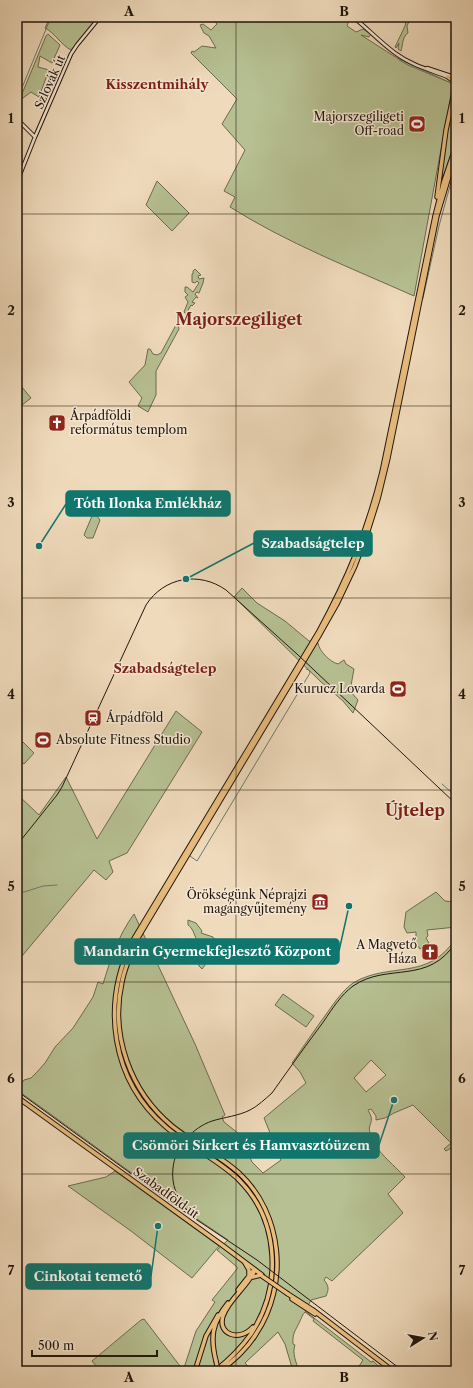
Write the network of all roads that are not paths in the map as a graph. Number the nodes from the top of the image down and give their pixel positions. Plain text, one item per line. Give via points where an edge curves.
1 (100, 17) edge
2 (353, 17) edge
3 (423, 68) junction
4 (448, 77) junction
5 (455, 78) edge
6 (456, 85) edge
7 (17, 119) edge
8 (35, 137) junction
9 (456, 146) edge
10 (456, 153) edge
11 (17, 182) edge
12 (435, 216) junction
13 (17, 1097) edge
14 (245, 1262) junction
15 (255, 1270) junction
16 (261, 1275) junction
17 (250, 1277) junction
18 (226, 1308) junction
19 (261, 1316) junction
20 (195, 1371) edge
21 (215, 1371) edge
22 (219, 1371) edge
23 (392, 1371) edge

1 - 8 main road, Szlovák út via 73,51
2 - 3 main road via 395,53
3 - 4 main road
3 - 5 main road via 433,69
4 - 5 main road
4 - 6 main road
6 - 12 main road via 446,130
7 - 8 main road
8 - 11 main road, Szlovák út
9 - 12 main road
10 - 22 main road via 430,249 385,471 374,514 359,554 320,634 145,926 130,954 121,983 118,1006 120,1035 126,1060 140,1091 171,1125 239,1174 254,1191 273,1231 277,1274 266,1318 253,1340
12 - 19 main road via 382,472 355,558 308,650 134,937 116,986 114,1016 118,1047 126,1074 140,1098 165,1126 240,1181 264,1217 271,1246 272,1269 268,1298
13 - 14 main road, Szabadföld út
14 - 15 main road, Szabadföld út
14 - 17 main road
15 - 16 main road, Szabadföld út
15 - 17 main road
16 - 17 main road
16 - 23 main road, Szabadföld út, bridge
17 - 18 main road
18 - 19 main road via 222,1323 225,1330 233,1335 240,1336 248,1332
18 - 20 main road via 216,1317 208,1330
18 - 22 main road, bridge via 214,1327 212,1337
19 - 21 main road via 245,1342

